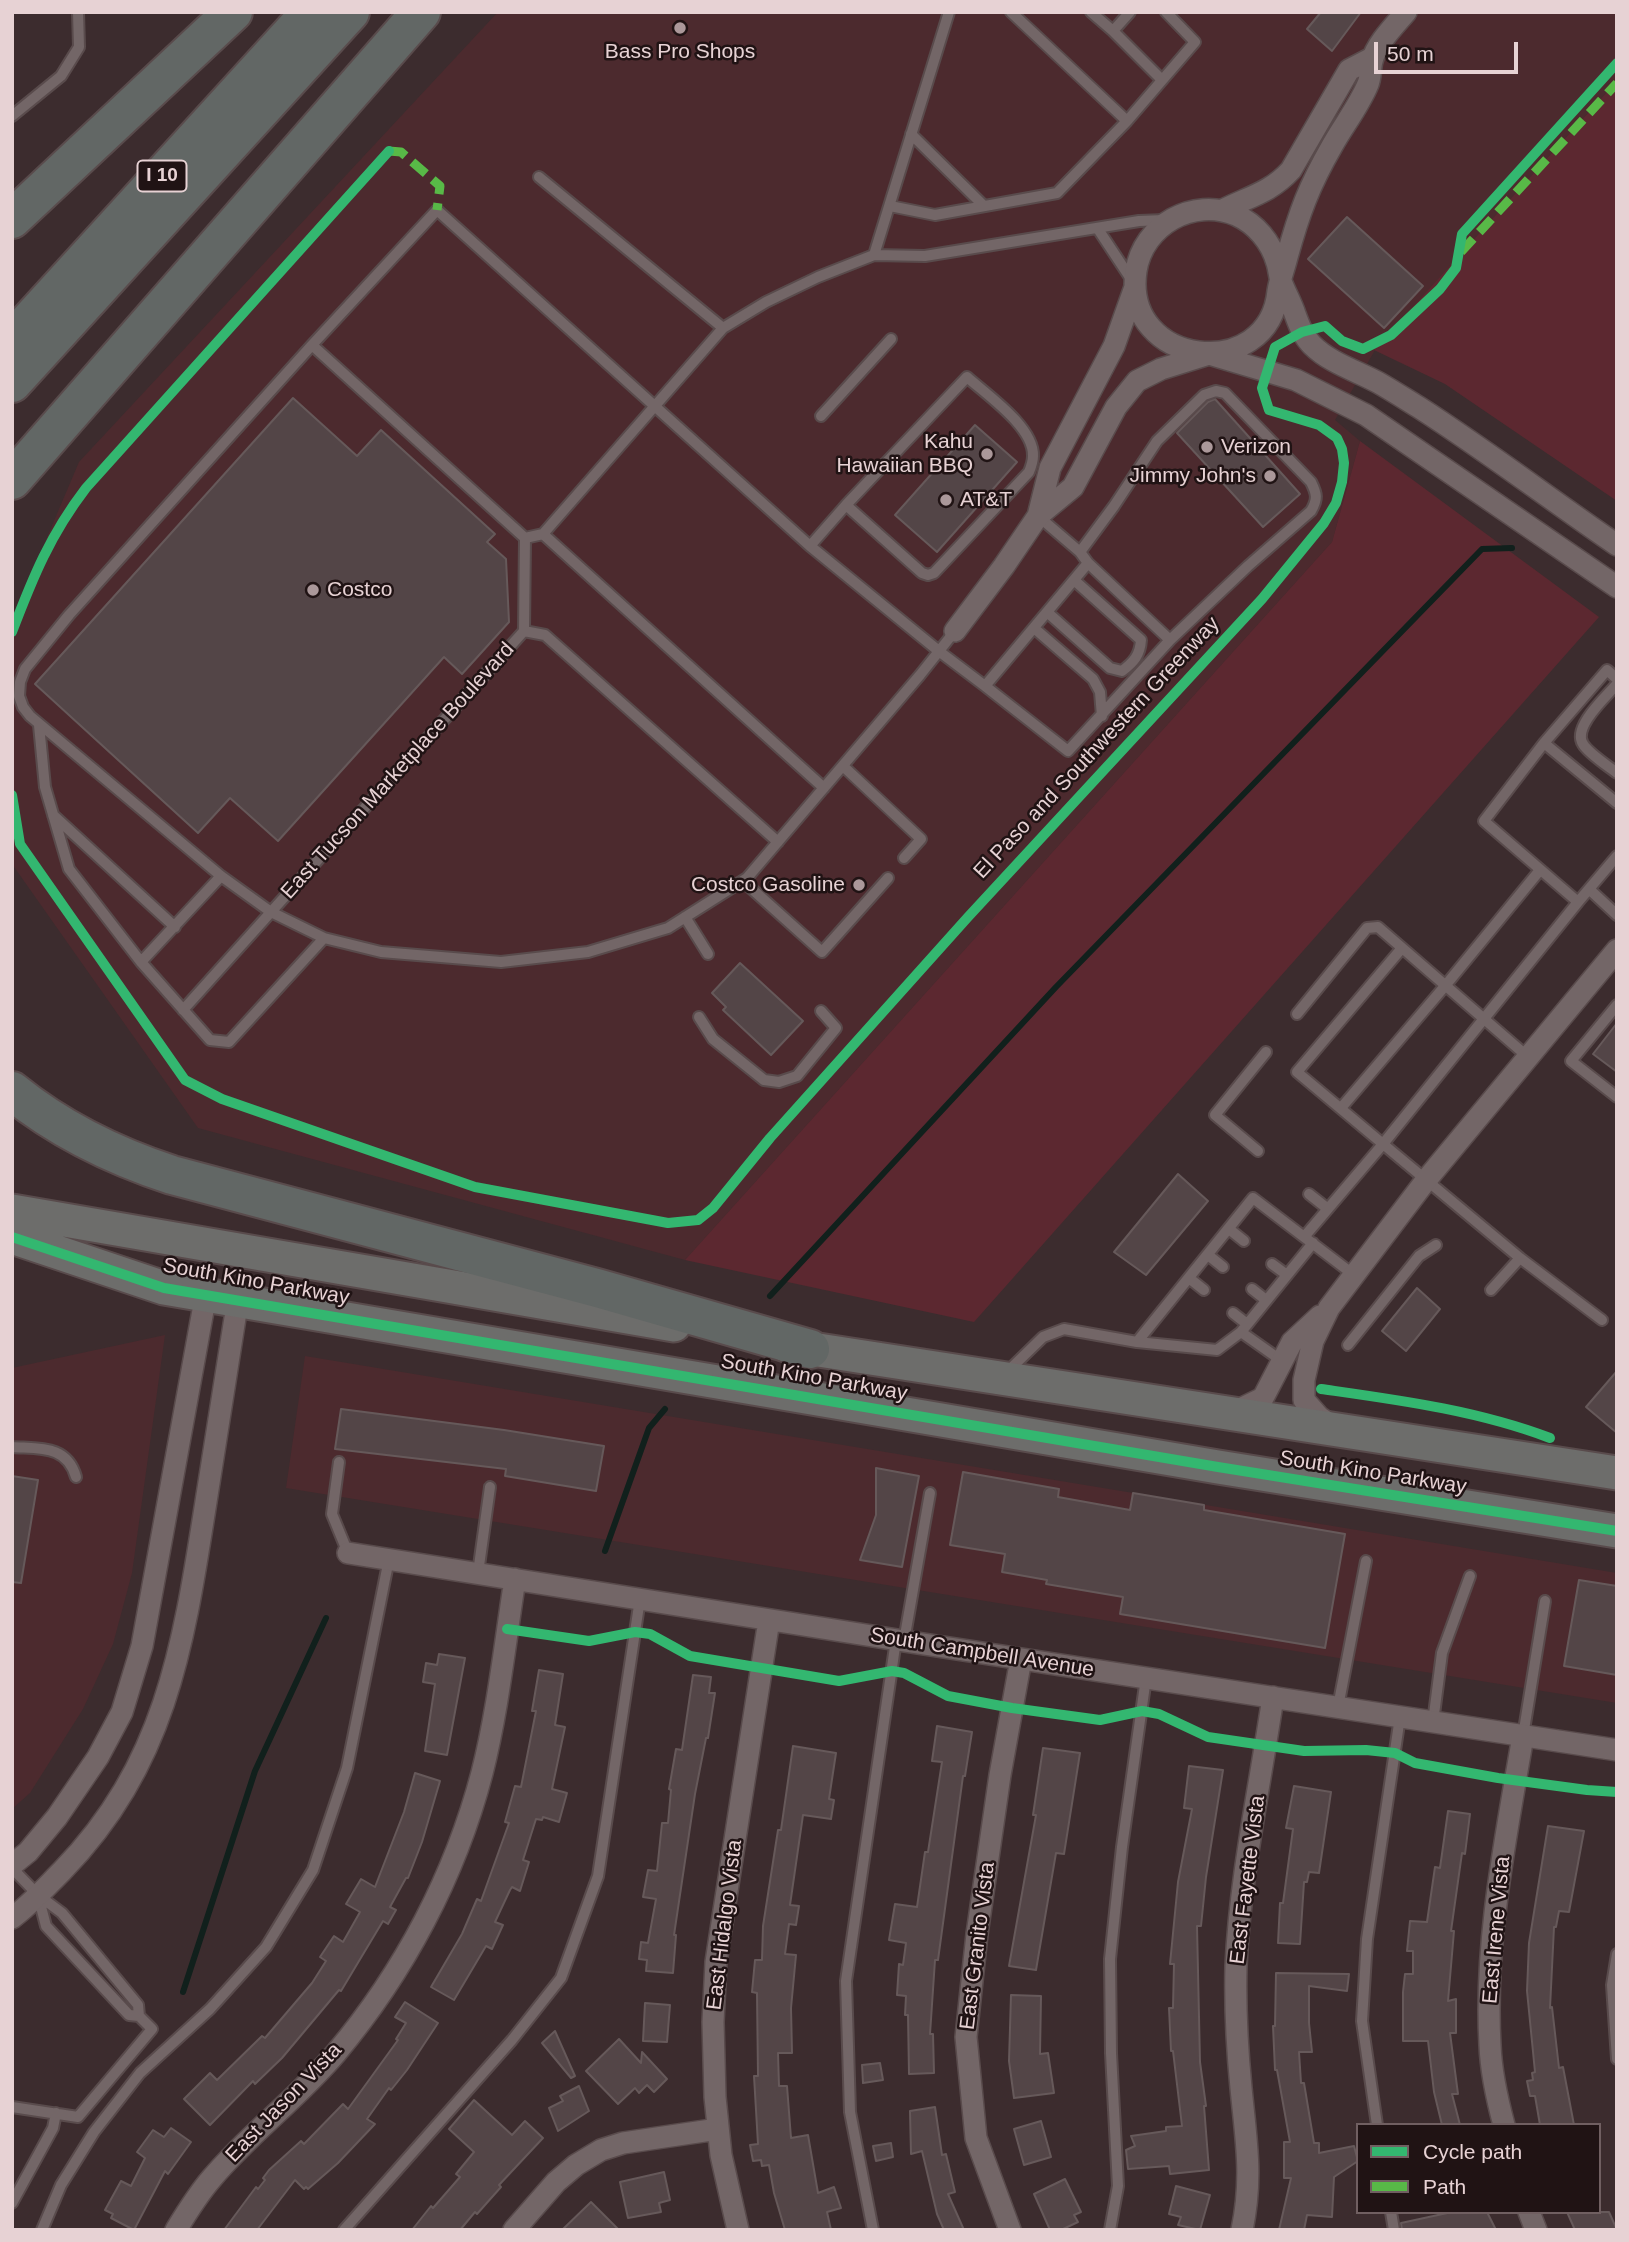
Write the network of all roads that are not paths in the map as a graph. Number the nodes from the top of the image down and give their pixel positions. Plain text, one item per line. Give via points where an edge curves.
1 (78, 12) edge
2 (233, 12) edge
3 (312, 12) edge
4 (350, 12) edge
5 (421, 12) edge
6 (949, 12) edge
7 (1012, 12) edge
8 (1091, 12) edge
9 (1130, 12) edge
10 (1166, 12) edge
11 (1406, 12) edge
12 (1113, 31) junction
13 (1372, 58) junction
14 (1162, 80) junction
15 (12, 116) edge
16 (1127, 121) junction
17 (911, 134) junction
18 (539, 177) dead end
19 (890, 206) junction
20 (984, 206) junction
21 (1223, 211) junction
22 (12, 219) edge
23 (1170, 219) junction
24 (1098, 229) junction
25 (874, 256) junction
26 (1280, 278) junction
27 (1135, 286) junction
28 (723, 328) junction
29 (891, 339) dead end
30 (12, 340) edge
31 (312, 345) junction
32 (1209, 354) junction
33 (12, 383) edge
34 (654, 407) junction
35 (821, 416) dead end
36 (12, 480) edge
37 (846, 505) junction
38 (1038, 516) junction
39 (543, 534) junction
40 (525, 538) junction
41 (1617, 545) edge
42 (810, 546) junction
43 (1080, 552) junction
44 (1088, 563) junction
45 (1074, 580) junction
46 (1617, 587) edge
47 (1047, 612) junction
48 (1034, 628) junction
49 (524, 631) junction
50 (955, 631) joint
51 (1170, 640) junction
52 (940, 652) junction
53 (1133, 663) junction
54 (1142, 671) junction
55 (1617, 682) edge
56 (985, 686) junction
57 (1101, 716) junction
58 (39, 724) junction
59 (1544, 743) junction
60 (843, 766) junction
61 (1617, 773) edge
62 (824, 788) junction
63 (1617, 803) edge
64 (52, 815) junction
65 (778, 842) junction
66 (1617, 856) edge
67 (904, 858) dead end
68 (1540, 870) junction
69 (221, 876) junction
70 (888, 878) dead end
71 (743, 881) junction
72 (1589, 889) junction
73 (1578, 902) junction
74 (271, 912) junction
75 (1617, 915) edge
76 (685, 917) junction
77 (174, 927) junction
78 (324, 938) junction
79 (1402, 948) junction
80 (1617, 950) edge
81 (708, 954) dead end
82 (141, 961) junction
83 (1446, 986) junction
84 (1617, 1005) edge
85 (183, 1010) junction
86 (821, 1010) dead end
87 (1297, 1014) dead end
88 (699, 1017) dead end
89 (1484, 1021) junction
90 (1266, 1052) dead end
91 (1528, 1058) junction
92 (12, 1091) edge
93 (1617, 1097) edge
94 (1341, 1108) junction
95 (1383, 1144) junction
96 (1258, 1151) dead end
97 (1427, 1179) junction
98 (1309, 1194) dead end
99 (1328, 1209) junction
100 (12, 1211) edge
101 (1229, 1229) junction
102 (12, 1237) edge
103 (1308, 1240) junction
104 (1244, 1241) dead end
105 (214, 1244) junction
106 (1436, 1245) dead end
107 (247, 1250) junction
108 (1208, 1255) junction
109 (1520, 1258) junction
110 (1272, 1264) dead end
111 (1223, 1267) dead end
112 (1287, 1275) junction
113 (1354, 1275) junction
114 (1189, 1278) junction
115 (1252, 1289) dead end
116 (1204, 1290) dead end
117 (1491, 1290) dead end
118 (206, 1294) junction
119 (239, 1299) junction
120 (1266, 1300) junction
121 (1329, 1308) junction
122 (1233, 1313) dead end
123 (1602, 1320) dead end
124 (1244, 1328) junction
125 (1138, 1342) junction
126 (1348, 1345) dead end
127 (810, 1349) junction
128 (1282, 1361) junction
129 (1001, 1377) junction
130 (1231, 1413) junction
131 (991, 1428) junction
132 (1338, 1430) junction
133 (12, 1447) edge
134 (339, 1462) dead end
135 (1617, 1473) edge
136 (76, 1477) dead end
137 (489, 1487) dead end
138 (930, 1493) dead end
139 (1617, 1531) edge
140 (348, 1553) joint
141 (389, 1559) junction
142 (1366, 1560) dead end
143 (478, 1573) junction
144 (1470, 1576) dead end
145 (515, 1579) junction
146 (640, 1599) junction
147 (1545, 1601) dead end
148 (769, 1620) junction
149 (900, 1640) junction
150 (1021, 1659) junction
151 (1146, 1678) junction
152 (1273, 1697) junction
153 (1338, 1707) junction
154 (1400, 1717) junction
155 (1433, 1722) junction
156 (1522, 1735) junction
157 (1617, 1750) edge
158 (12, 1867) edge
159 (38, 1895) junction
160 (12, 1918) edge
161 (1617, 1954) edge
162 (121, 1984) junction
163 (109, 1993) junction
164 (139, 2016) junction
165 (1617, 2059) edge
166 (12, 2107) edge
167 (56, 2113) junction
168 (1377, 2123) edge
169 (1504, 2123) edge
170 (718, 2130) junction
171 (12, 2203) edge
172 (733, 2228) edge
173 (42, 2230) edge
174 (176, 2230) edge
175 (344, 2230) edge
176 (514, 2230) edge
177 (873, 2230) edge
178 (1010, 2230) edge
179 (1110, 2230) edge
180 (1242, 2230) edge

1 - 15 lane via 79,47 61,76
2 - 22 highway
3 - 30 highway, I 10
4 - 33 highway, I 10
5 - 36 highway
6 - 17 lane
7 - 16 lane
8 - 12 lane
9 - 12 lane
10 - 14 lane via 1195,42
11 - 13 street
12 - 14 lane
13 - 21 street via 1349,70 1291,170 1270,189
13 - 26 street via 1368,83 1306,193
14 - 16 lane
16 - 20 lane via 1056,193
17 - 19 lane
17 - 20 lane
18 - 28 lane
19 - 20 lane via 935,215
19 - 25 lane
21 - 23 street via 1195,210
21 - 26 street via 1247,221 1267,240
23 - 24 lane
23 - 27 street via 1147,241
24 - 25 lane via 925,256
24 - 27 lane
25 - 28 lane via 818,276
26 - 32 street via 1272,315 1260,331 1237,347
26 - 41 street via 1302,332 1315,349 1422,410
27 - 32 street via 1153,329 1178,348
27 - 38 street, East Tucson Marketplace Boulevard via 1114,346 1050,468
28 - 34 lane
29 - 35 lane
31 - 34 lane via 437,210
31 - 40 lane
31 - 58 lane via 25,669 19,696
32 - 38 street, East Tucson Marketplace Boulevard via 1138,381 1116,407 1073,487
32 - 46 street via 1296,380 1366,415
34 - 39 lane
34 - 42 lane
37 - 37 lane via 967,377 1031,442 1029,472 934,573 922,573
37 - 42 lane
38 - 43 lane
38 - 50 street, East Tucson Marketplace Boulevard
39 - 40 lane
39 - 62 lane
40 - 49 lane, East Tucson Marketplace Boulevard
42 - 52 lane
43 - 44 lane
43 - 51 lane via 1157,441 1204,395 1225,393 1311,482 1316,503
44 - 45 lane
44 - 51 lane
45 - 47 lane
45 - 53 lane via 1141,640 1141,651
47 - 48 lane
47 - 53 lane via 1110,668 1122,671
48 - 56 lane
48 - 57 lane via 1093,679 1100,692
49 - 65 lane via 545,635
49 - 74 lane, East Tucson Marketplace Boulevard
50 - 52 lane, East Tucson Marketplace Boulevard
51 - 54 lane
52 - 56 lane
52 - 60 lane, East Tucson Marketplace Boulevard
53 - 54 lane
54 - 57 lane
55 - 59 lane via 1606,670
55 - 61 lane via 1583,723 1580,734 1583,744
56 - 57 lane via 1068,751
58 - 64 lane
58 - 69 lane
59 - 63 lane
59 - 68 lane via 1484,821
60 - 62 lane, East Tucson Marketplace Boulevard
60 - 67 lane via 921,839
62 - 65 lane, East Tucson Marketplace Boulevard
64 - 77 lane
64 - 82 lane via 69,869
65 - 71 lane, East Tucson Marketplace Boulevard
66 - 72 lane
68 - 73 lane
68 - 83 lane
69 - 74 lane
69 - 77 lane
70 - 71 lane via 822,951
71 - 76 lane, East Tucson Marketplace Boulevard
72 - 73 lane
72 - 75 lane
73 - 89 lane
74 - 78 lane, East Tucson Marketplace Boulevard
74 - 85 lane
76 - 78 lane, East Tucson Marketplace Boulevard via 668,928 588,952 501,962 386,953
76 - 81 lane
77 - 82 lane
78 - 85 lane via 229,1042 209,1040
79 - 83 lane
79 - 87 lane via 1378,927 1367,928
79 - 94 lane via 1297,1072
80 - 91 street
82 - 85 lane
83 - 89 lane
83 - 94 lane
84 - 93 lane via 1571,1061
86 - 88 lane via 836,1028 797,1076 779,1082 764,1080 713,1039
89 - 91 lane
89 - 95 lane
90 - 96 lane via 1215,1115
91 - 97 street
92 - 127 highway via 78,1136 172,1175
94 - 95 lane
95 - 97 lane
95 - 99 lane
97 - 109 lane
97 - 113 street
98 - 99 lane
99 - 103 lane
100 - 105 main road, South Kino Parkway
101 - 103 lane via 1253,1198
101 - 104 lane
101 - 108 lane
102 - 118 main road, South Kino Parkway via 164,1288
103 - 112 lane
103 - 113 lane
105 - 107 main road, South Kino Parkway
105 - 118 main road
106 - 126 lane via 1419,1256
107 - 119 main road
107 - 127 main road, South Kino Parkway
108 - 111 lane
108 - 114 lane
109 - 117 lane
109 - 123 lane
110 - 112 lane
112 - 120 lane
113 - 121 street
114 - 116 lane
114 - 125 lane
115 - 120 lane
118 - 119 main road, South Kino Parkway
118 - 158 street via 142,1646 122,1712 57,1817
119 - 131 main road, South Kino Parkway
119 - 159 street via 189,1605 172,1680 152,1738 125,1791 91,1841
120 - 124 lane
121 - 128 street via 1292,1342
121 - 132 street via 1313,1342 1304,1400
122 - 124 lane
124 - 125 lane via 1217,1350
124 - 128 lane
125 - 129 lane via 1064,1329 1043,1337
127 - 129 main road, South Kino Parkway
128 - 130 street via 1263,1398
129 - 130 main road, South Kino Parkway
129 - 131 main road
130 - 132 main road, South Kino Parkway
131 - 139 main road, South Kino Parkway
132 - 135 main road, South Kino Parkway
133 - 136 lane via 55,1451 72,1463
134 - 140 lane via 332,1514
137 - 143 lane
138 - 149 lane
140 - 141 street, South Campbell Avenue
141 - 143 street, South Campbell Avenue
141 - 173 lane via 347,1768 313,1870 266,1947 210,2008 140,2073 94,2132 61,2185
142 - 153 lane
143 - 145 street, South Campbell Avenue
144 - 155 lane via 1441,1653
145 - 146 street, South Campbell Avenue
145 - 174 street, East Jason Vista via 482,1772 455,1854 415,1939 391,1980 336,2053 212,2177
146 - 148 street, South Campbell Avenue
146 - 175 lane via 598,1877 561,1978
147 - 156 lane
148 - 149 street, South Campbell Avenue
148 - 170 street, East Hidalgo Vista via 716,1962 713,2022
149 - 150 street, South Campbell Avenue
149 - 177 lane via 846,1981 849,2112
150 - 151 street, South Campbell Avenue
150 - 178 street, East Granito Vista via 977,1934 967,2037 976,2138
151 - 152 street, South Campbell Avenue
151 - 179 lane via 1110,1959 1118,2186
152 - 153 street, South Campbell Avenue
152 - 180 street, East Fayette Vista via 1240,1913 1236,2025 1250,2164
153 - 154 street, South Campbell Avenue
154 - 155 street, South Campbell Avenue
154 - 168 lane via 1367,1939 1362,2021
155 - 156 street, South Campbell Avenue
156 - 157 street, South Campbell Avenue
156 - 169 street, East Irene Vista via 1489,1988 1490,2047
158 - 159 lane
159 - 160 street
159 - 162 lane via 62,1913
159 - 163 lane via 46,1926
161 - 165 lane via 1612,1985
162 - 163 lane
162 - 164 lane via 138,2005
163 - 164 lane via 129,2015
164 - 167 lane via 152,2029 78,2117
166 - 167 lane
167 - 171 lane via 53,2128
170 - 172 street, East Hidalgo Vista
170 - 176 street via 623,2143 601,2151 556,2182

